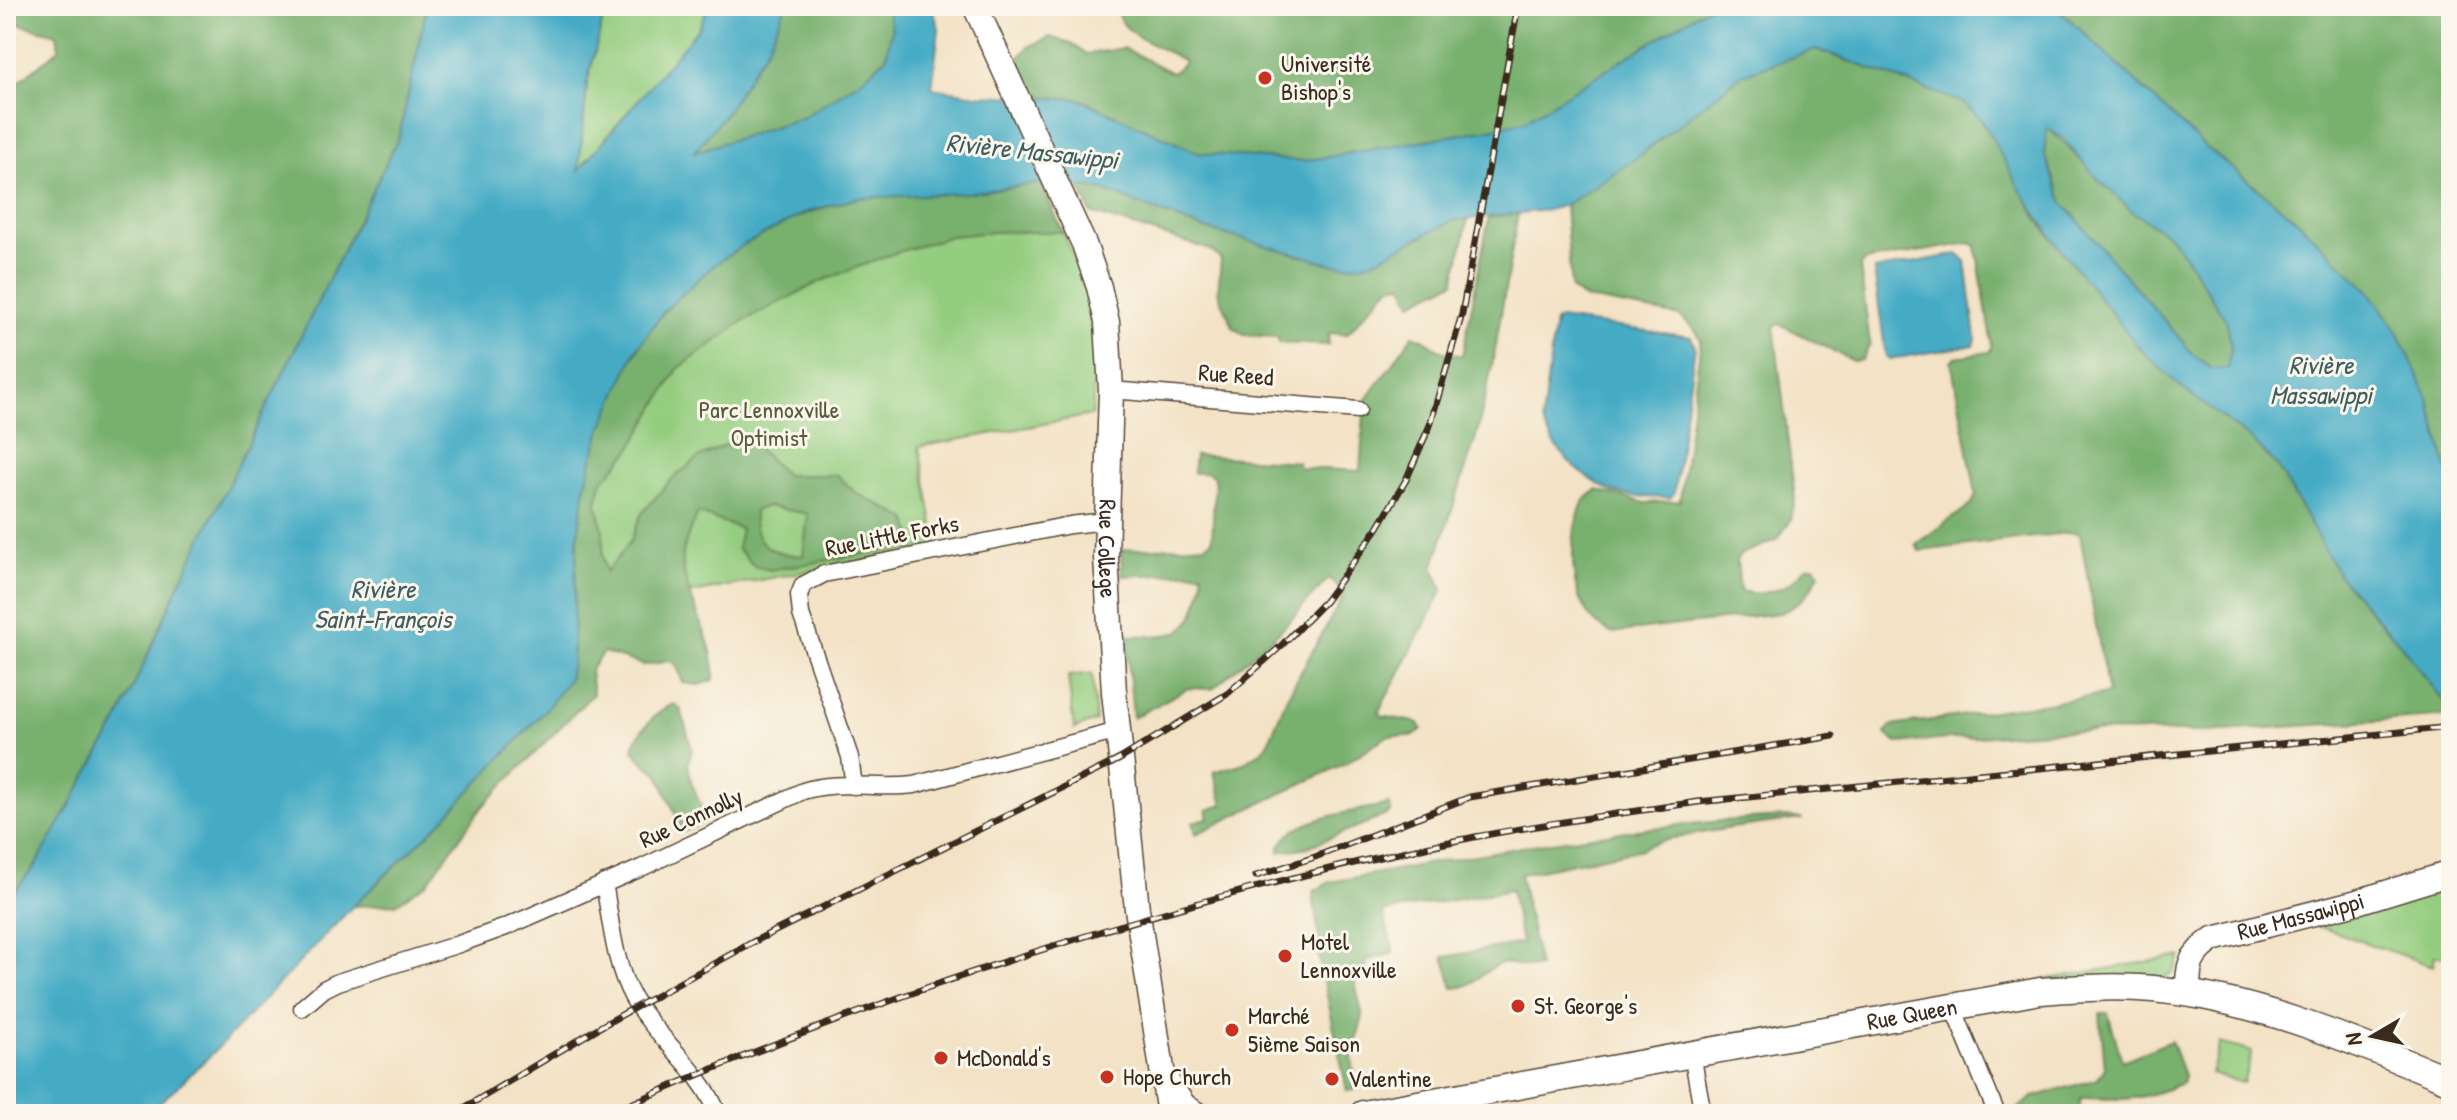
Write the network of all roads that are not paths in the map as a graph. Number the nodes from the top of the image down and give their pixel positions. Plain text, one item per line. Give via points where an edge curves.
1 (975, 6) edge
2 (1111, 390) junction
3 (1358, 410) dead end
4 (1106, 521) junction
5 (1118, 731) junction
6 (854, 786) junction
7 (2451, 873) edge
8 (604, 883) junction
9 (2188, 993) junction
10 (302, 1008) dead end
11 (1953, 1008) junction
12 (1692, 1054) junction
13 (1160, 1068) junction
14 (2451, 1081) edge
15 (1461, 1104) edge
16 (718, 1114) edge
17 (1169, 1114) edge
18 (1196, 1114) edge
19 (1363, 1114) edge
20 (1703, 1114) edge
21 (1997, 1114) edge

1 - 2 main road, Rue College via 1099,287 1110,342
2 - 3 street, Rue Reed
2 - 4 main road, Rue College
4 - 5 main road, Rue College
4 - 6 street, Rue Little Forks via 824,574 803,585 801,614 850,757
5 - 6 street, Rue Connolly via 914,785
5 - 13 main road, Rue College
6 - 8 street, Rue Connolly via 831,784 803,791
7 - 9 main road, Rue Massawippi via 2213,939 2197,950 2190,964
8 - 10 street, Rue Connolly via 482,936 338,982
8 - 16 street via 632,996 705,1089
9 - 11 main road, Rue Queen via 2085,987
9 - 14 main road, Rue Queen via 2323,1031
11 - 12 main road, Rue Queen
11 - 21 street
12 - 15 main road, Rue Queen
12 - 20 street
13 - 17 main road, Rue College
13 - 18 main road via 1177,1098
15 - 19 main road, Rue Queen

